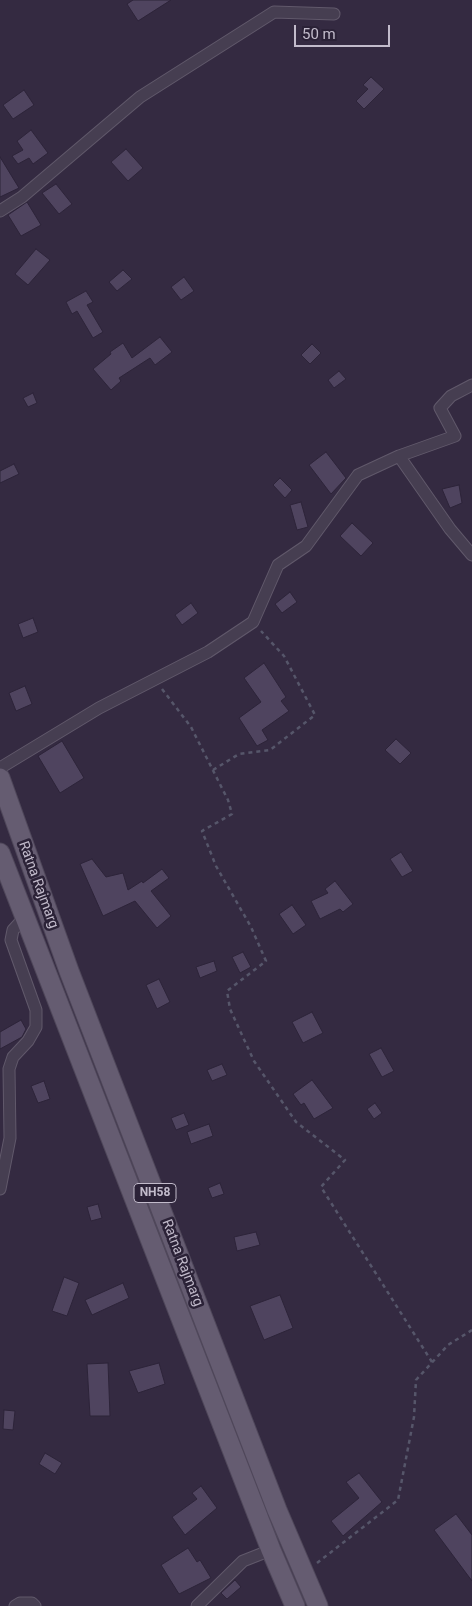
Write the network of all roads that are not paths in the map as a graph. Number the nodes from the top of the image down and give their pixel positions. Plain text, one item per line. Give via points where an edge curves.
1 (334, 14) dead end
2 (0, 211) edge
3 (472, 385) edge
4 (399, 456) junction
5 (472, 555) edge
6 (0, 768) edge
7 (0, 778) edge
8 (0, 853) edge
9 (24, 918) junction
10 (0, 1189) edge
11 (271, 1550) junction
12 (15, 1606) edge
13 (35, 1606) edge
14 (197, 1606) edge
15 (295, 1606) edge
16 (318, 1606) edge

1 - 2 street via 274,12 140,97 22,197
3 - 4 street via 451,396 440,408 455,436
4 - 5 street
4 - 6 street via 358,475 306,546 278,565 253,622 208,652 99,708
7 - 16 main road, Ratna Rajmarg / NH58 via 72,980 273,1501
8 - 9 main road, Ratna Rajmarg / NH58
9 - 10 street via 13,930 11,940 36,1010 36,1027 13,1057 9,1069 10,1138
9 - 11 main road, Ratna Rajmarg / NH58
11 - 14 street via 243,1560
11 - 15 main road, Ratna Rajmarg / NH58
12 - 13 street via 32,1603

